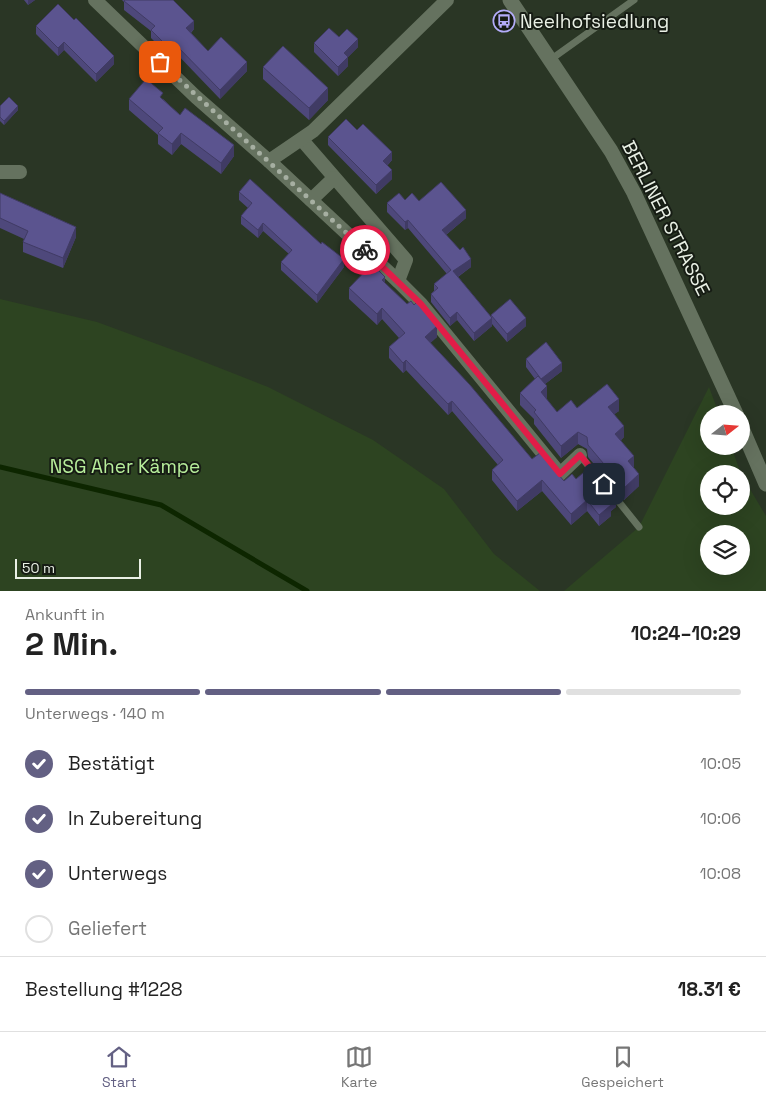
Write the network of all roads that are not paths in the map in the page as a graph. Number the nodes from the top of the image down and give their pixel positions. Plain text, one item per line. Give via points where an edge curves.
1 (95, 0) edge
2 (447, 0) edge
3 (510, 0) edge
4 (634, 0) edge
5 (550, 60) junction
6 (302, 140) junction
7 (269, 161) junction
8 (0, 172) edge
9 (20, 172) dead end
10 (334, 178) junction
11 (311, 200) junction
12 (398, 280) junction
13 (732, 405) edge
14 (750, 447) edge
15 (580, 455) joint
16 (598, 477) edge
17 (604, 484) edge
18 (766, 484) edge
19 (639, 527) dead end

1 - 7 street
2 - 6 street
3 - 5 main road, BERLINER STRASSE
4 - 5 lane
5 - 13 main road, BERLINER STRASSE via 611,151 634,192
6 - 7 street
6 - 10 street
7 - 11 street
8 - 9 street
10 - 11 street
10 - 12 street via 406,260
11 - 12 street
12 - 15 street via 560,474
14 - 18 main road
15 - 16 lane
17 - 19 lane

